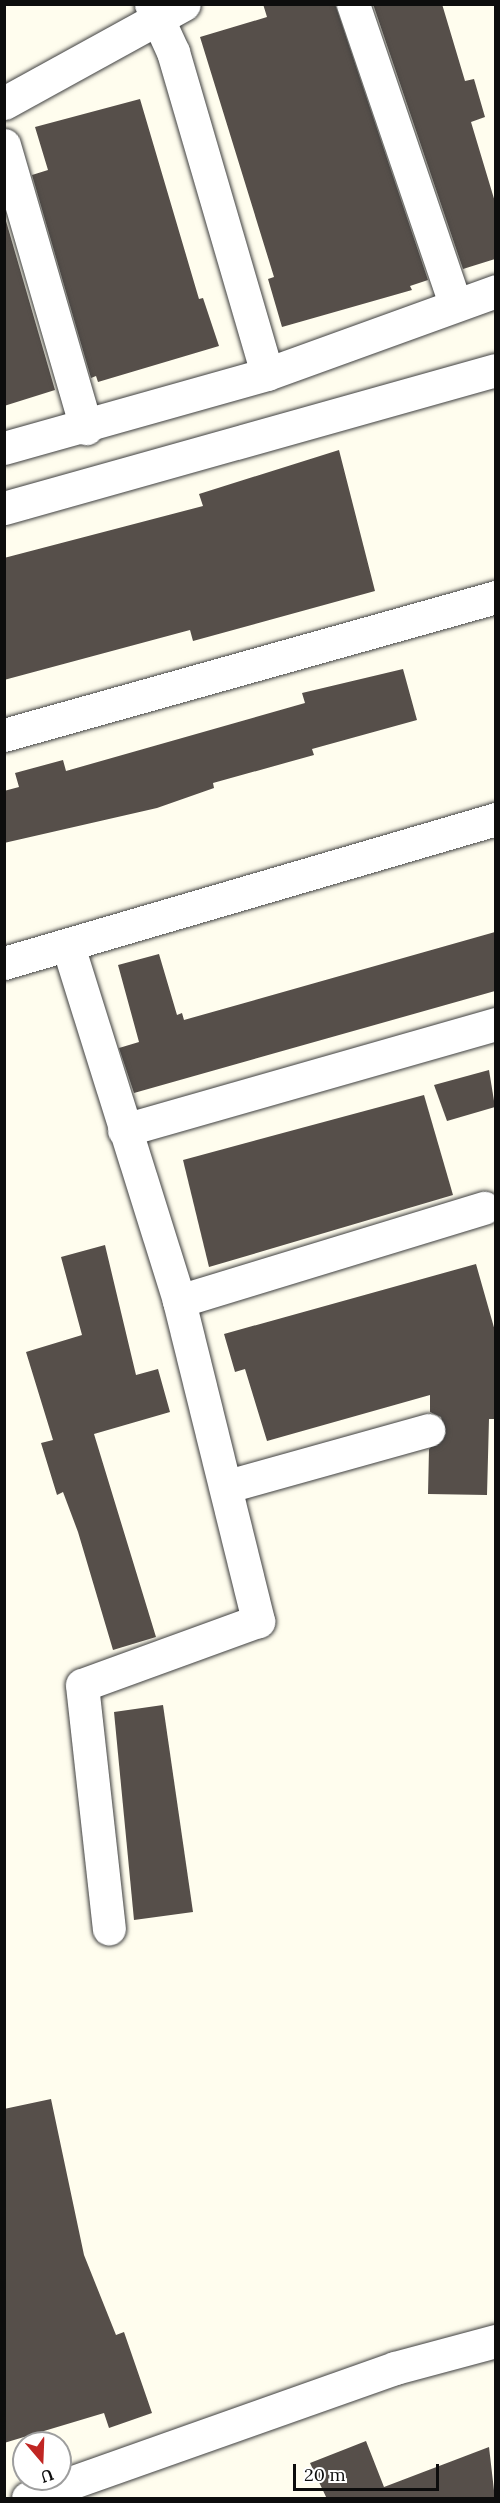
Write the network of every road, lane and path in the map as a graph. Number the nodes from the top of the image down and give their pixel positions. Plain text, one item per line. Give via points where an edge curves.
1 (353, 4) edge
2 (164, 9) edge
3 (4, 103) edge
4 (4, 145) edge
5 (495, 291) edge
6 (455, 303) junction
7 (495, 370) edge
8 (267, 374) junction
9 (86, 428) junction
10 (4, 448) edge
11 (4, 508) edge
12 (495, 597) edge
13 (4, 735) edge
14 (495, 819) edge
15 (68, 946) junction
16 (4, 963) edge
17 (495, 1024) edge
18 (124, 1130) junction
19 (484, 1208) dead end
20 (179, 1301) junction
21 (428, 1431) dead end
22 (228, 1486) junction
23 (109, 1929) dead end
24 (495, 2341) edge
25 (28, 2499) edge

1 - 6 street
2 - 3 street
2 - 8 street
4 - 9 street
5 - 6 street
6 - 8 street
7 - 11 street
8 - 9 street
9 - 10 street
12 - 13 street
14 - 15 street
15 - 16 street
15 - 18 street
17 - 18 street
18 - 20 street
19 - 20 street
20 - 22 street
21 - 22 street
22 - 23 street via 258,1621 82,1685
24 - 25 street via 395,2368

